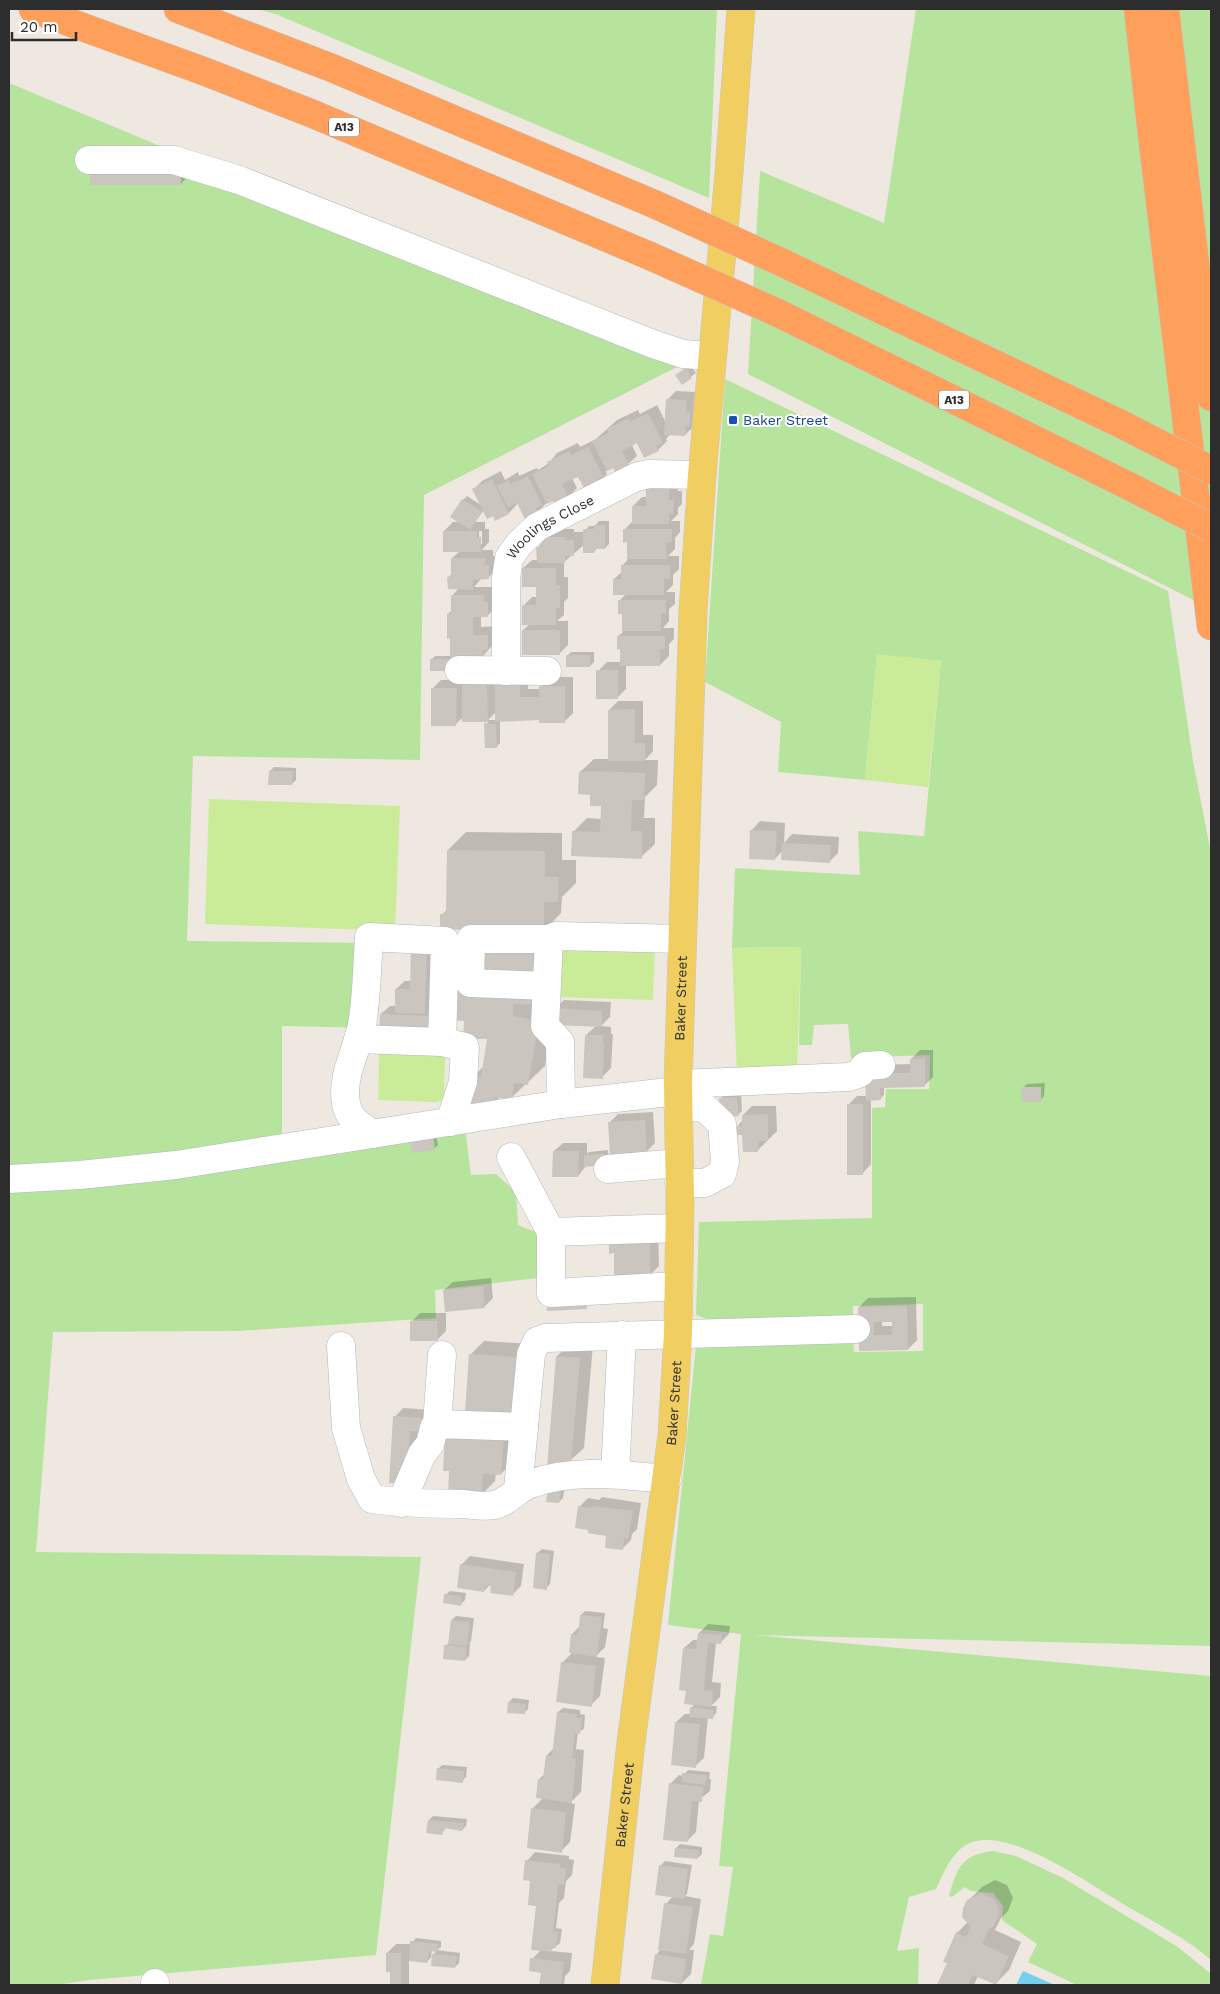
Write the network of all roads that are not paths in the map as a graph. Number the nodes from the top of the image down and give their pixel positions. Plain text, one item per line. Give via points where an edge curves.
1 (33, 9) edge
2 (178, 9) edge
3 (741, 9) edge
4 (1138, 9) edge
5 (1165, 9) edge
6 (89, 160) dead end
7 (712, 356) junction
8 (1211, 397) edge
9 (1211, 470) edge
10 (702, 475) junction
11 (1211, 528) edge
12 (1211, 626) edge
13 (459, 670) dead end
14 (506, 670) junction
15 (547, 671) dead end
16 (549, 939) junction
17 (682, 939) junction
18 (458, 940) junction
19 (547, 986) junction
20 (358, 1040) junction
21 (442, 1042) junction
22 (881, 1065) dead end
23 (678, 1094) junction
24 (561, 1104) junction
25 (450, 1122) junction
26 (372, 1134) junction
27 (511, 1157) dead end
28 (608, 1168) dead end
29 (679, 1173) junction
30 (9, 1179) edge
31 (679, 1228) junction
32 (551, 1232) junction
33 (679, 1286) junction
34 (856, 1328) dead end
35 (678, 1333) junction
36 (622, 1335) junction
37 (341, 1346) dead end
38 (442, 1355) dead end
39 (437, 1424) junction
40 (524, 1427) junction
41 (615, 1474) junction
42 (667, 1480) junction
43 (518, 1489) junction
44 (401, 1503) junction
45 (605, 1985) edge

1 - 11 highway, A13, bridge via 304,111 650,256 778,313
2 - 9 highway, bridge via 332,68 654,204 1119,423
3 - 7 main road, Baker Street
4 - 12 highway
5 - 8 highway
6 - 7 street via 174,160 239,180 652,344 683,354
7 - 10 main road, Baker Street
10 - 14 street, Woolings Close via 649,474 636,477 537,528 519,544 509,558 506,578
10 - 17 main road, Baker Street via 693,611
13 - 14 street
14 - 15 street
16 - 17 street via 556,936
16 - 18 street
16 - 19 street
17 - 23 main road, Baker Street
18 - 19 street via 470,984
18 - 20 street via 369,937
18 - 21 street
19 - 24 street via 545,1026 560,1042
20 - 21 street
20 - 26 street via 345,1078 346,1104 352,1120
21 - 25 street via 465,1047 463,1082
22 - 23 street via 865,1066 860,1074 849,1077
23 - 24 street
23 - 29 main road, Baker Street
23 - 29 street via 692,1106 705,1108 722,1124 725,1162 722,1174 705,1183
24 - 25 street
25 - 26 street
26 - 30 street via 176,1165
27 - 32 street
28 - 29 street
29 - 31 main road, Baker Street
31 - 32 street
31 - 33 main road, Baker Street
32 - 33 street via 551,1292
33 - 35 main road, Baker Street
34 - 35 street
35 - 36 street
35 - 42 main road, Baker Street
36 - 40 street via 537,1341 531,1354
36 - 41 street
37 - 44 street via 346,1428 361,1479 372,1499
38 - 39 street
39 - 40 street
39 - 44 street
40 - 43 street
41 - 42 street
41 - 43 street via 575,1474
42 - 45 main road, Baker Street via 631,1742
43 - 44 street via 494,1505

